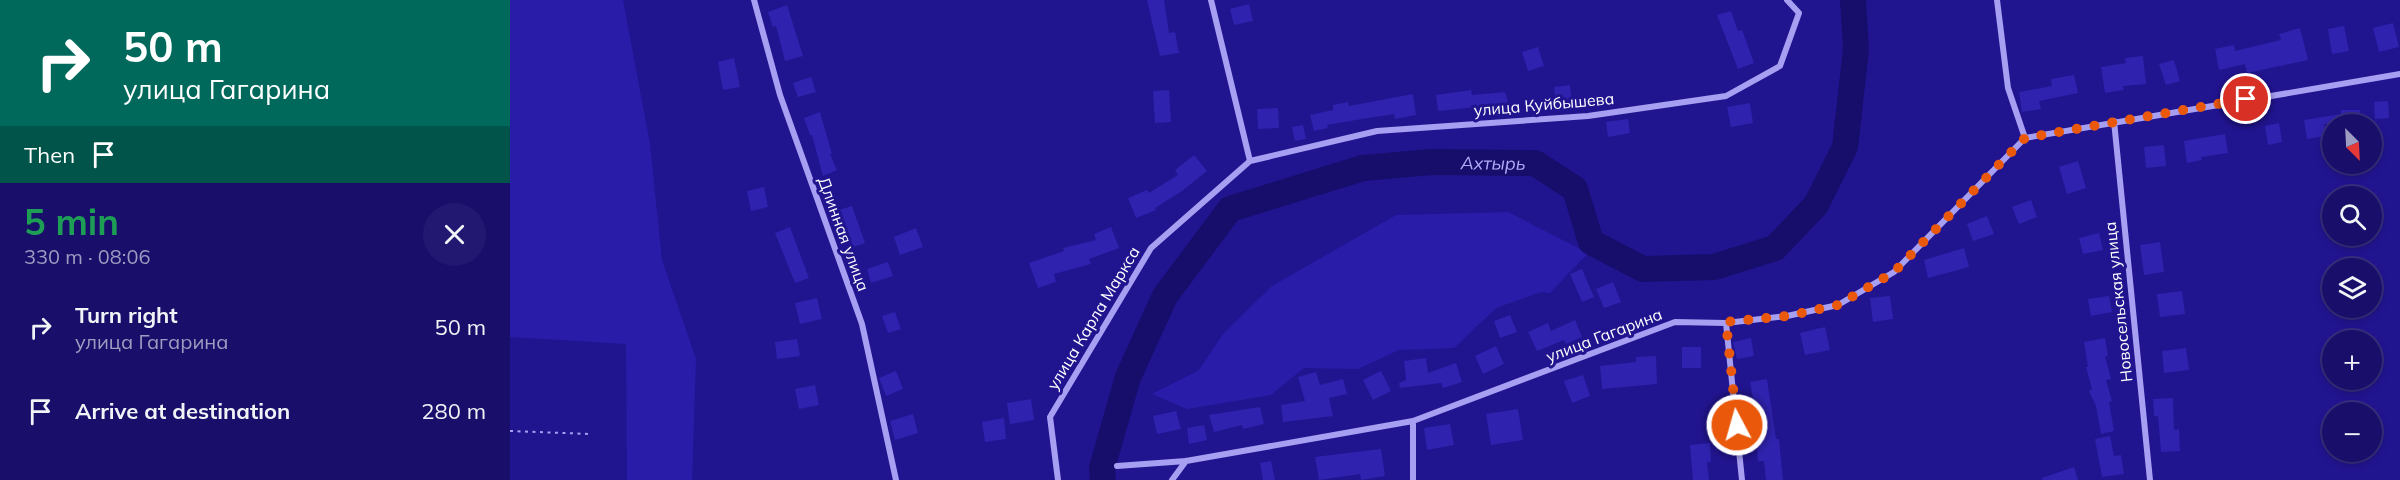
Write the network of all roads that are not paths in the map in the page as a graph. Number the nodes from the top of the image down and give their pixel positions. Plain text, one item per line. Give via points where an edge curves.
1 (754, 0) edge
2 (1211, 0) edge
3 (1787, 0) edge
4 (1997, 0) edge
5 (2400, 74) edge
6 (2114, 121) junction
7 (2025, 138) junction
8 (1250, 161) junction
9 (1726, 322) junction
10 (1413, 421) junction
11 (1186, 461) junction
12 (1117, 466) dead end
13 (896, 480) edge
14 (1058, 480) edge
15 (1172, 480) edge
16 (1413, 480) edge
17 (1742, 480) edge
18 (2150, 480) edge

1 - 13 street, Длинная улица via 780,95 862,324
2 - 8 street
3 - 8 street, улица Куйбышева via 1799,13 1780,66 1726,96 1588,116 1377,131
4 - 7 street via 2008,88
5 - 6 street
6 - 7 street
6 - 18 street, Новосельская улица
7 - 9 street, улица Гагарина via 1894,272 1838,305 1788,316
8 - 14 street, улица Карла Маркса via 1151,248 1050,417
9 - 10 street, улица Гагарина via 1675,322
9 - 17 street
10 - 11 street, улица Гагарина
10 - 16 street
11 - 12 street, улица Гагарина
11 - 15 street

